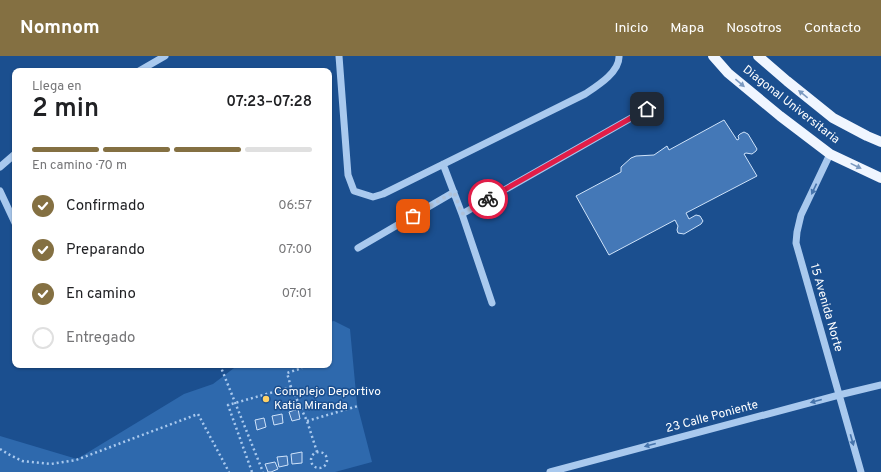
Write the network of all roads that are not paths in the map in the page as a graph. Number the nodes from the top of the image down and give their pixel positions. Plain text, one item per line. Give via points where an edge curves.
1 (164, 56) edge
2 (339, 56) edge
3 (619, 56) edge
4 (712, 56) edge
5 (758, 56) edge
6 (144, 68) edge
7 (647, 109) dead end
8 (881, 142) edge
9 (830, 154) junction
10 (12, 156) edge
11 (443, 164) junction
12 (0, 166) edge
13 (881, 178) edge
14 (0, 191) edge
15 (454, 192) junction
16 (462, 214) junction
17 (12, 216) edge
18 (358, 248) dead end
19 (492, 303) dead end
20 (881, 385) edge
21 (839, 395) junction
22 (550, 472) edge
23 (861, 472) edge

1 - 6 street
2 - 11 street via 348,175 354,191 373,197 383,194
3 - 11 street via 619,61 609,77 585,94
4 -> 9 main road, Diagonal Universitaria via 728,73
8 -> 5 main road, Diagonal Universitaria via 833,118
7 - 16 street
9 -> 13 main road, Diagonal Universitaria
9 -> 21 street, 15 Avenida Norte via 801,215 796,243
10 - 12 street
11 - 15 street
14 - 17 street
15 - 16 street
15 - 18 street
16 - 19 street
20 - 21 street, 23 Calle Poniente
21 -> 22 street, 23 Calle Poniente
21 -> 23 street, 15 Avenida Norte

